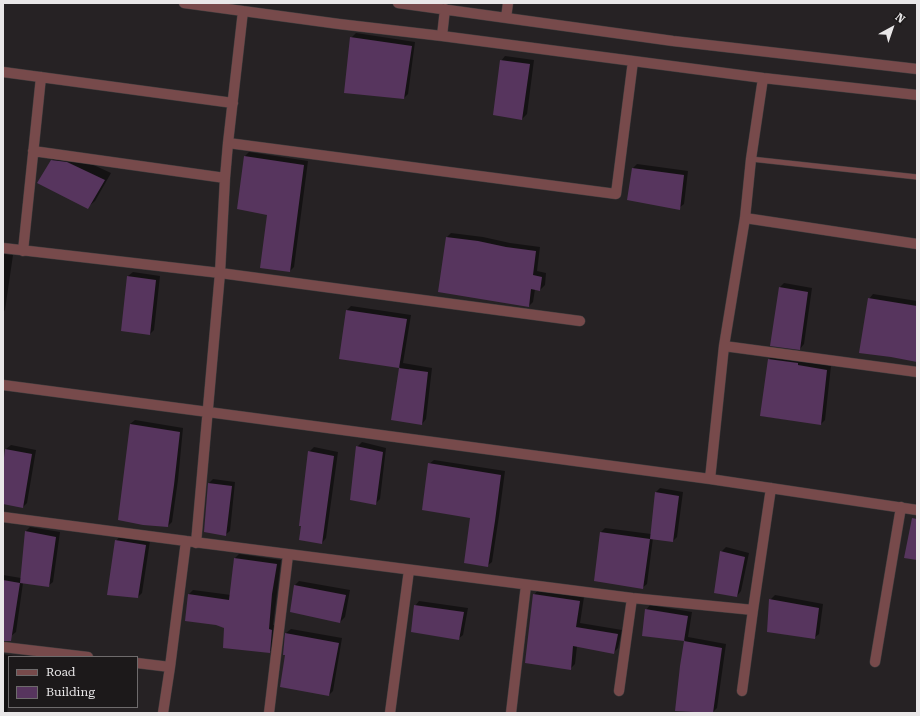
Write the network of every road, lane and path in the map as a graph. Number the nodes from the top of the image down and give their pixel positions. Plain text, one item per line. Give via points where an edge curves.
1 (184, 3) edge
2 (398, 3) edge
3 (508, 3) edge
4 (445, 9) junction
5 (243, 11) junction
6 (506, 18) junction
7 (442, 36) junction
8 (634, 61) junction
9 (917, 69) edge
10 (3, 72) edge
11 (41, 77) junction
12 (763, 78) junction
13 (917, 95) edge
14 (233, 103) junction
15 (228, 143) junction
16 (33, 151) junction
17 (751, 159) junction
18 (917, 177) edge
19 (225, 178) junction
20 (745, 218) junction
21 (917, 244) edge
22 (3, 248) edge
23 (23, 251) junction
24 (220, 273) junction
25 (580, 321) dead end
26 (724, 346) junction
27 (917, 372) edge
28 (3, 385) edge
29 (208, 412) junction
30 (710, 479) junction
31 (771, 488) junction
32 (901, 507) junction
33 (917, 510) edge
34 (3, 517) edge
35 (191, 542) junction
36 (288, 555) junction
37 (409, 570) junction
38 (526, 585) junction
39 (632, 598) junction
40 (753, 610) junction
41 (3, 647) edge
42 (80, 656) edge
43 (875, 662) dead end
44 (138, 663) edge
45 (170, 667) junction
46 (619, 691) dead end
47 (742, 691) dead end
48 (163, 713) edge
49 (269, 713) edge
50 (390, 713) edge
51 (511, 713) edge

1 - 5 street
2 - 4 street
3 - 6 street
4 - 6 street
4 - 7 street
5 - 7 street
5 - 14 street
6 - 9 street via 673,41
7 - 8 street
8 - 12 street
8 - 15 street via 616,194
10 - 11 street
11 - 14 street
11 - 16 street
12 - 13 street
12 - 17 street
14 - 15 street
15 - 19 street
16 - 19 street
16 - 23 street
17 - 18 lane
17 - 20 street
19 - 24 street
20 - 21 street
20 - 26 street
22 - 23 street
23 - 24 street
24 - 25 street
24 - 29 street
26 - 27 street
26 - 30 street
28 - 29 street
29 - 30 street
29 - 35 street
30 - 31 street
31 - 32 street
31 - 40 street
32 - 33 street
32 - 43 street
34 - 35 street
35 - 36 street
35 - 45 street
36 - 37 street
36 - 49 street
37 - 38 street
37 - 50 street
38 - 39 street
38 - 51 street
39 - 40 street
39 - 46 street
40 - 47 street
41 - 42 street
44 - 45 street
45 - 48 street

